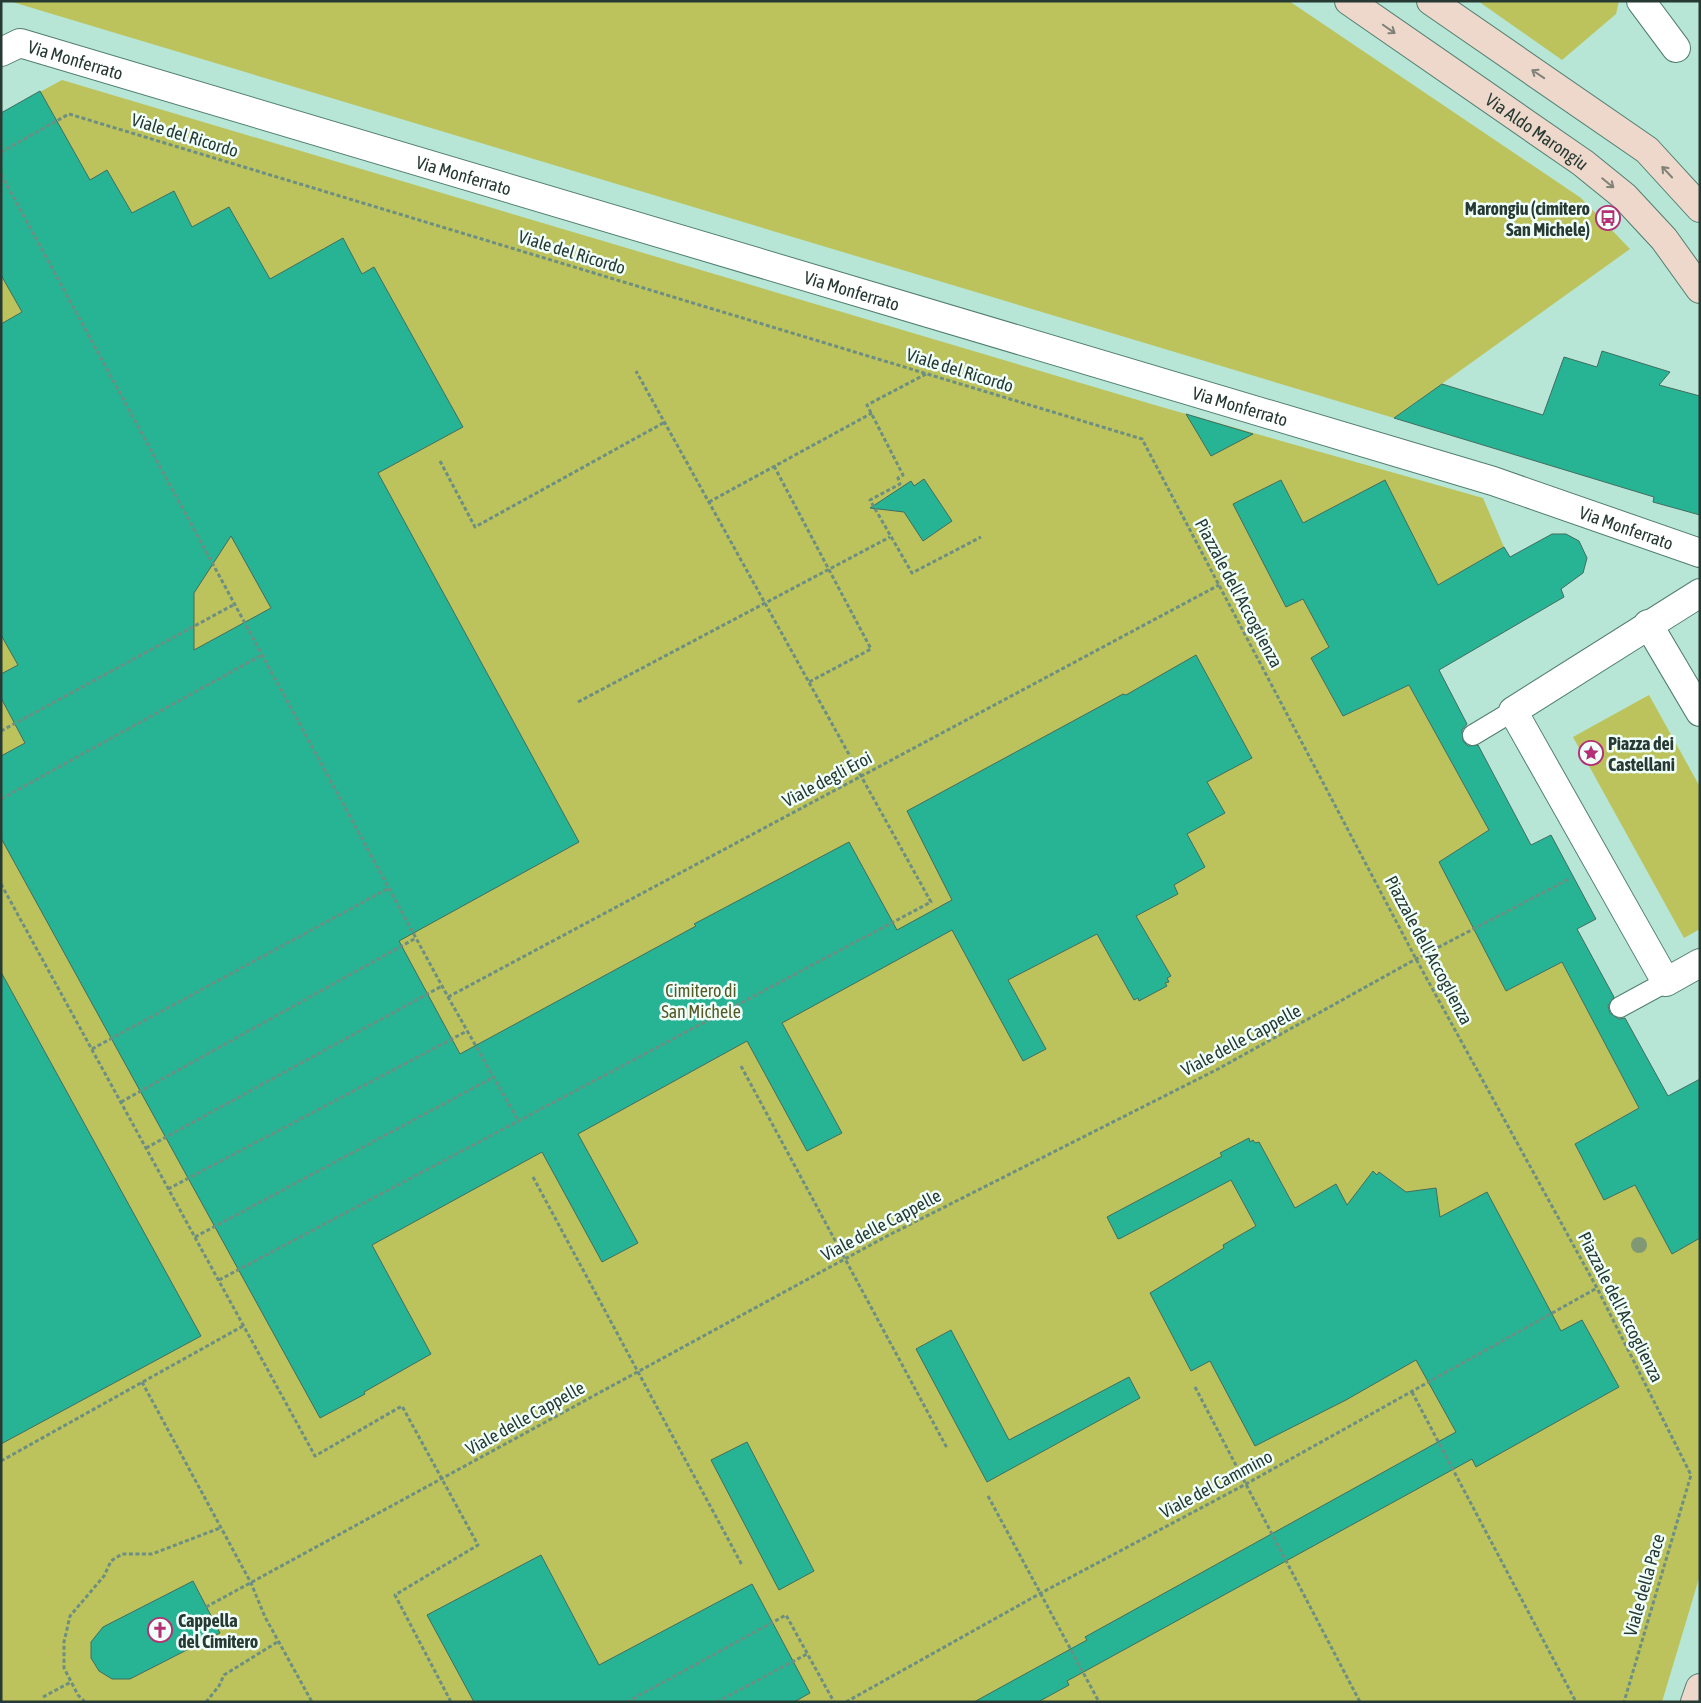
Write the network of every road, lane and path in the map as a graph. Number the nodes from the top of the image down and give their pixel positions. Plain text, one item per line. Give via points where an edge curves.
1 (1349, 1) edge
2 (1431, 1) edge
3 (1641, 1) edge
4 (1676, 48) dead end
5 (1, 52) edge
6 (1, 152) edge
7 (1, 174) edge
8 (1700, 208) edge
9 (1700, 290) edge
10 (636, 371) dead end
11 (927, 374) junction
12 (872, 413) junction
13 (665, 422) junction
14 (1142, 439) joint
15 (440, 461) dead end
16 (774, 466) junction
17 (709, 502) junction
18 (890, 537) junction
19 (981, 537) dead end
20 (1700, 553) edge
21 (830, 569) junction
22 (1218, 585) junction
23 (1700, 593) edge
24 (766, 603) junction
25 (235, 604) junction
26 (1648, 624) junction
27 (262, 655) junction
28 (809, 682) junction
29 (578, 702) dead end
30 (1513, 711) junction
31 (1700, 712) edge
32 (1, 731) edge
33 (1473, 735) dead end
34 (862, 776) junction
35 (1, 799) edge
36 (1573, 877) dead end
37 (1, 884) edge
38 (389, 888) junction
39 (416, 938) junction
40 (1416, 959) junction
41 (1700, 963) edge
42 (1666, 982) junction
43 (442, 986) junction
44 (448, 997) junction
45 (1620, 1007) dead end
46 (467, 1031) junction
47 (92, 1050) junction
48 (741, 1066) dead end
49 (494, 1077) junction
50 (121, 1102) junction
51 (518, 1120) junction
52 (146, 1148) junction
53 (533, 1177) dead end
54 (168, 1189) junction
55 (195, 1237) junction
56 (845, 1259) junction
57 (219, 1280) junction
58 (1597, 1288) junction
59 (243, 1326) junction
60 (639, 1372) junction
61 (142, 1382) junction
62 (1195, 1387) dead end
63 (1412, 1392) junction
64 (947, 1448) dead end
65 (1, 1461) edge
66 (1691, 1475) joint
67 (443, 1479) junction
68 (1246, 1484) junction
69 (988, 1496) dead end
70 (220, 1528) junction
71 (742, 1565) dead end
72 (251, 1584) junction
73 (1042, 1593) junction
74 (206, 1607) dead end
75 (279, 1642) junction
76 (807, 1654) junction
77 (71, 1682) junction
78 (1700, 1688) edge
79 (43, 1697) dead end
80 (832, 1701) edge
81 (85, 1702) edge
82 (206, 1702) edge
83 (312, 1702) edge
84 (451, 1702) edge
85 (626, 1702) edge
86 (717, 1702) edge
87 (846, 1702) edge
88 (1099, 1702) edge
89 (1360, 1702) edge
90 (1576, 1702) edge
91 (1624, 1702) edge
92 (1695, 1702) edge

1 -> 9 street, Via Aldo Marongiu via 1583,163 1625,197 1664,239
8 -> 2 street via 1647,150
3 - 4 street
5 - 20 street, Via Monferrato via 20,43 1493,481
6 - 11 path, Viale del Ricordo via 70,114
7 - 25 path
10 - 13 path
11 - 12 path via 867,405
11 - 14 path, Viale del Ricordo
12 - 16 path
12 - 18 path via 903,475 898,478 900,484 870,500
13 - 15 path via 475,527
13 - 17 path
14 - 22 path, Piazzale dell'Accoglienza
16 - 17 path
16 - 21 path
17 - 24 path
18 - 19 path via 912,573
18 - 21 path
21 - 24 path
21 - 28 path via 871,649
22 - 34 path, Viale degli Eroi
22 - 40 path, Piazzale dell'Accoglienza
23 - 26 street
24 - 28 path
24 - 29 path
25 - 27 path
25 - 32 path
26 - 30 street
26 - 31 street
27 - 35 path
27 - 38 path
28 - 34 path
30 - 33 lane
30 - 42 street
34 - 44 path, Viale degli Eroi
34 - 51 path via 930,902
36 - 40 path, Viale delle Cappelle
37 - 47 path
38 - 39 path
38 - 47 path
39 - 43 path
39 - 50 path
40 - 56 path, Viale delle Cappelle via 1218,1069
40 - 58 path, Piazzale dell'Accoglienza
41 - 42 street
42 - 45 lane
43 - 44 path
43 - 52 path
44 - 46 path
46 - 49 path
46 - 54 path
47 - 50 path
48 - 56 path
49 - 51 path
49 - 55 path
50 - 52 path
51 - 57 path
52 - 54 path
53 - 60 path
54 - 55 path
55 - 57 path
56 - 60 path, Viale delle Cappelle
56 - 64 path
57 - 59 path
58 - 63 path, Viale del Cammino
58 - 66 path, Piazzale dell'Accoglienza
59 - 61 path
59 - 67 path via 315,1456 402,1406
60 - 67 path, Viale delle Cappelle
60 - 71 path
61 - 65 path
61 - 70 path
62 - 68 path
63 - 68 path, Viale del Cammino
63 - 90 path
66 - 91 path, Viale della Pace
67 - 72 path, Viale delle Cappelle
67 - 84 path via 478,1545 395,1595
68 - 73 path, Viale del Cammino
68 - 89 path
69 - 73 path
70 - 72 path
70 - 77 path via 152,1554 122,1554 111,1561 104,1576 70,1616 64,1642 64,1668
72 - 74 path, Viale delle Cappelle
72 - 75 path
73 - 87 path, Viale del Cammino
73 - 88 path
75 - 82 path via 224,1675
75 - 83 path
76 - 80 path
76 - 85 path via 786,1615
76 - 86 path
77 - 79 path
77 - 81 path
78 - 92 street

